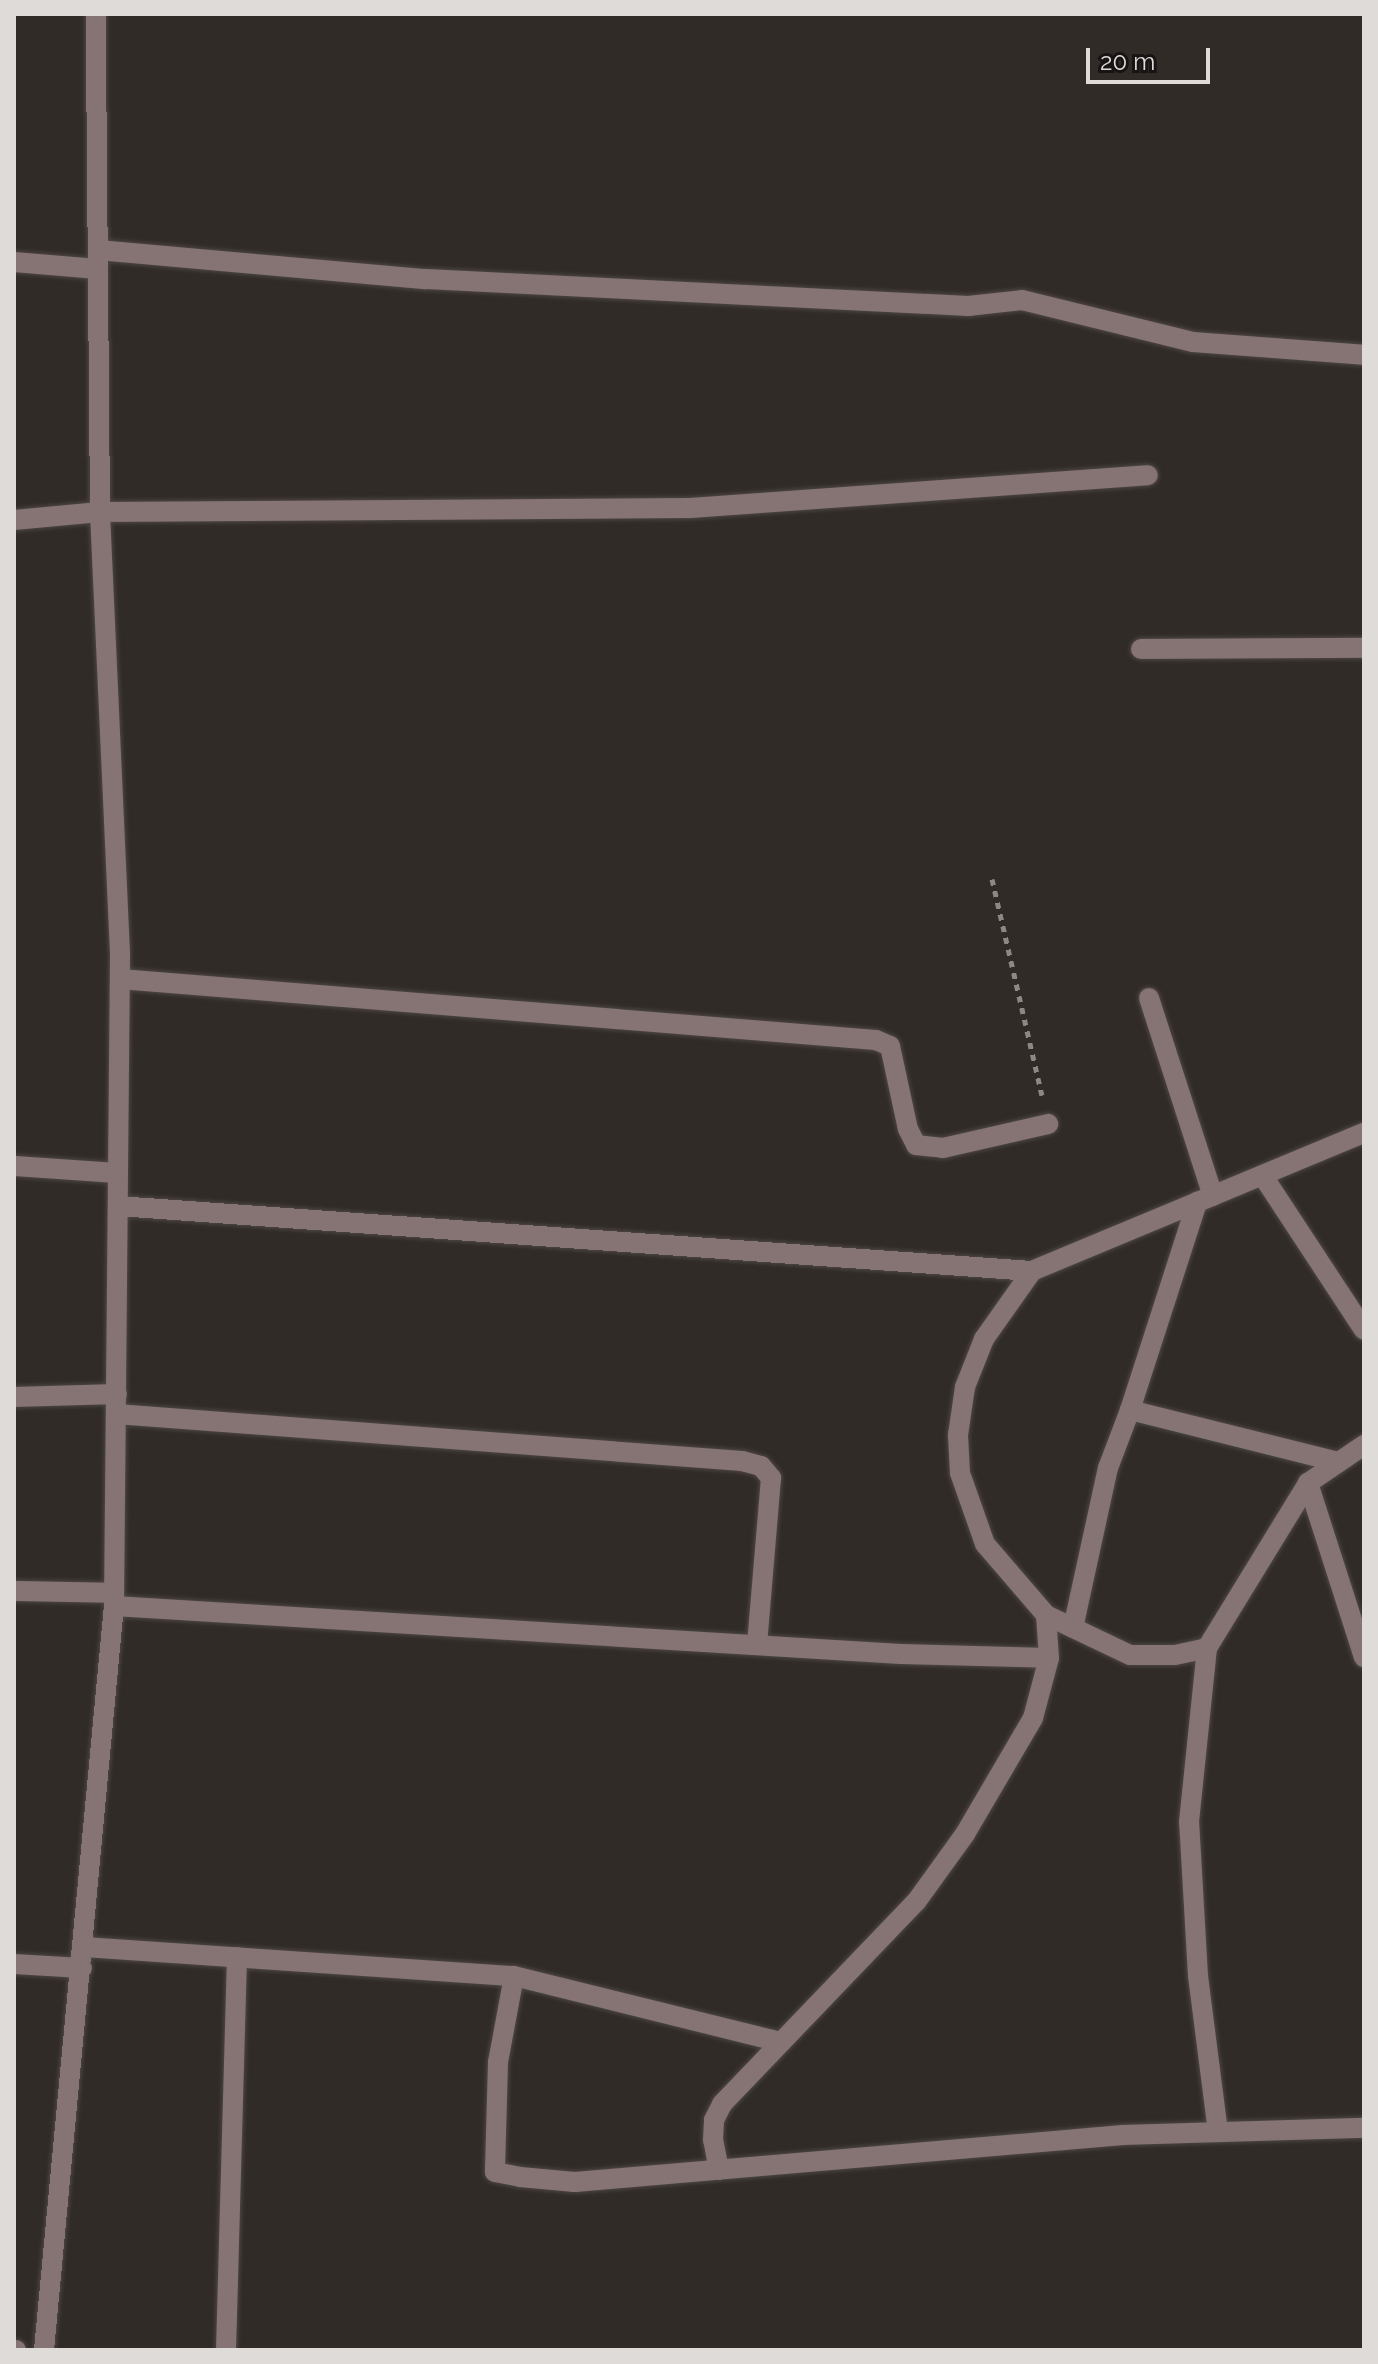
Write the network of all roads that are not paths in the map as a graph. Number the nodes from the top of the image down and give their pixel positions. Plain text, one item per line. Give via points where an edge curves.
1 (96, 14) edge
2 (98, 260) junction
3 (14, 262) edge
4 (1364, 355) edge
5 (1148, 475) dead end
6 (100, 512) junction
7 (14, 520) edge
8 (1364, 648) edge
9 (1141, 649) dead end
10 (120, 979) junction
11 (1149, 998) dead end
12 (1048, 1124) road end
13 (1364, 1133) edge
14 (14, 1166) edge
15 (118, 1173) junction
16 (1263, 1176) junction
17 (1205, 1199) junction
18 (118, 1206) junction
19 (1032, 1271) junction
20 (1364, 1330) edge
21 (14, 1397) edge
22 (117, 1404) junction
23 (1130, 1410) junction
24 (1364, 1445) edge
25 (1339, 1462) junction
26 (1308, 1483) junction
27 (14, 1591) edge
28 (114, 1600) junction
29 (1046, 1615) junction
30 (1073, 1628) junction
31 (757, 1643) junction
32 (1207, 1648) junction
33 (1364, 1657) edge
34 (1049, 1658) junction
35 (84, 1947) junction
36 (237, 1957) junction
37 (14, 1964) edge
38 (82, 1968) junction
39 (514, 1976) junction
40 (781, 2042) junction
41 (1364, 2128) edge
42 (1218, 2132) junction
43 (719, 2170) junction
44 (44, 2350) edge
45 (226, 2350) edge

1 - 2 street
2 - 3 street
2 - 4 street via 968,306 1022,300 1193,342
2 - 6 street
5 - 6 street via 690,508
6 - 7 street
6 - 10 street
8 - 9 street
10 - 12 street via 876,1040 890,1046 916,1145 943,1148
10 - 15 street
11 - 17 street
13 - 16 street
14 - 15 street
15 - 18 street
16 - 17 street
16 - 20 street
17 - 19 street
17 - 23 street
18 - 19 street
18 - 22 street
19 - 29 street via 984,1339 965,1387 959,1460 985,1544
21 - 22 street
22 - 28 street
22 - 31 street via 761,1466 771,1478
23 - 25 street
23 - 30 street via 1108,1468
24 - 25 street
25 - 26 street
26 - 32 street
26 - 33 street
27 - 28 street
28 - 31 street
28 - 35 street
29 - 30 street
29 - 34 street
30 - 32 street via 1130,1655 1175,1655
31 - 34 street
32 - 42 street via 1189,1822 1198,1976
34 - 40 street via 1033,1718 965,1834 916,1902
35 - 36 street
35 - 38 street
36 - 39 street
36 - 45 street
37 - 38 street
38 - 44 street
39 - 40 street
39 - 43 street via 498,2062 495,2172 575,2182
40 - 43 street via 722,2104 714,2120
41 - 42 street
42 - 43 street via 1059,2140

